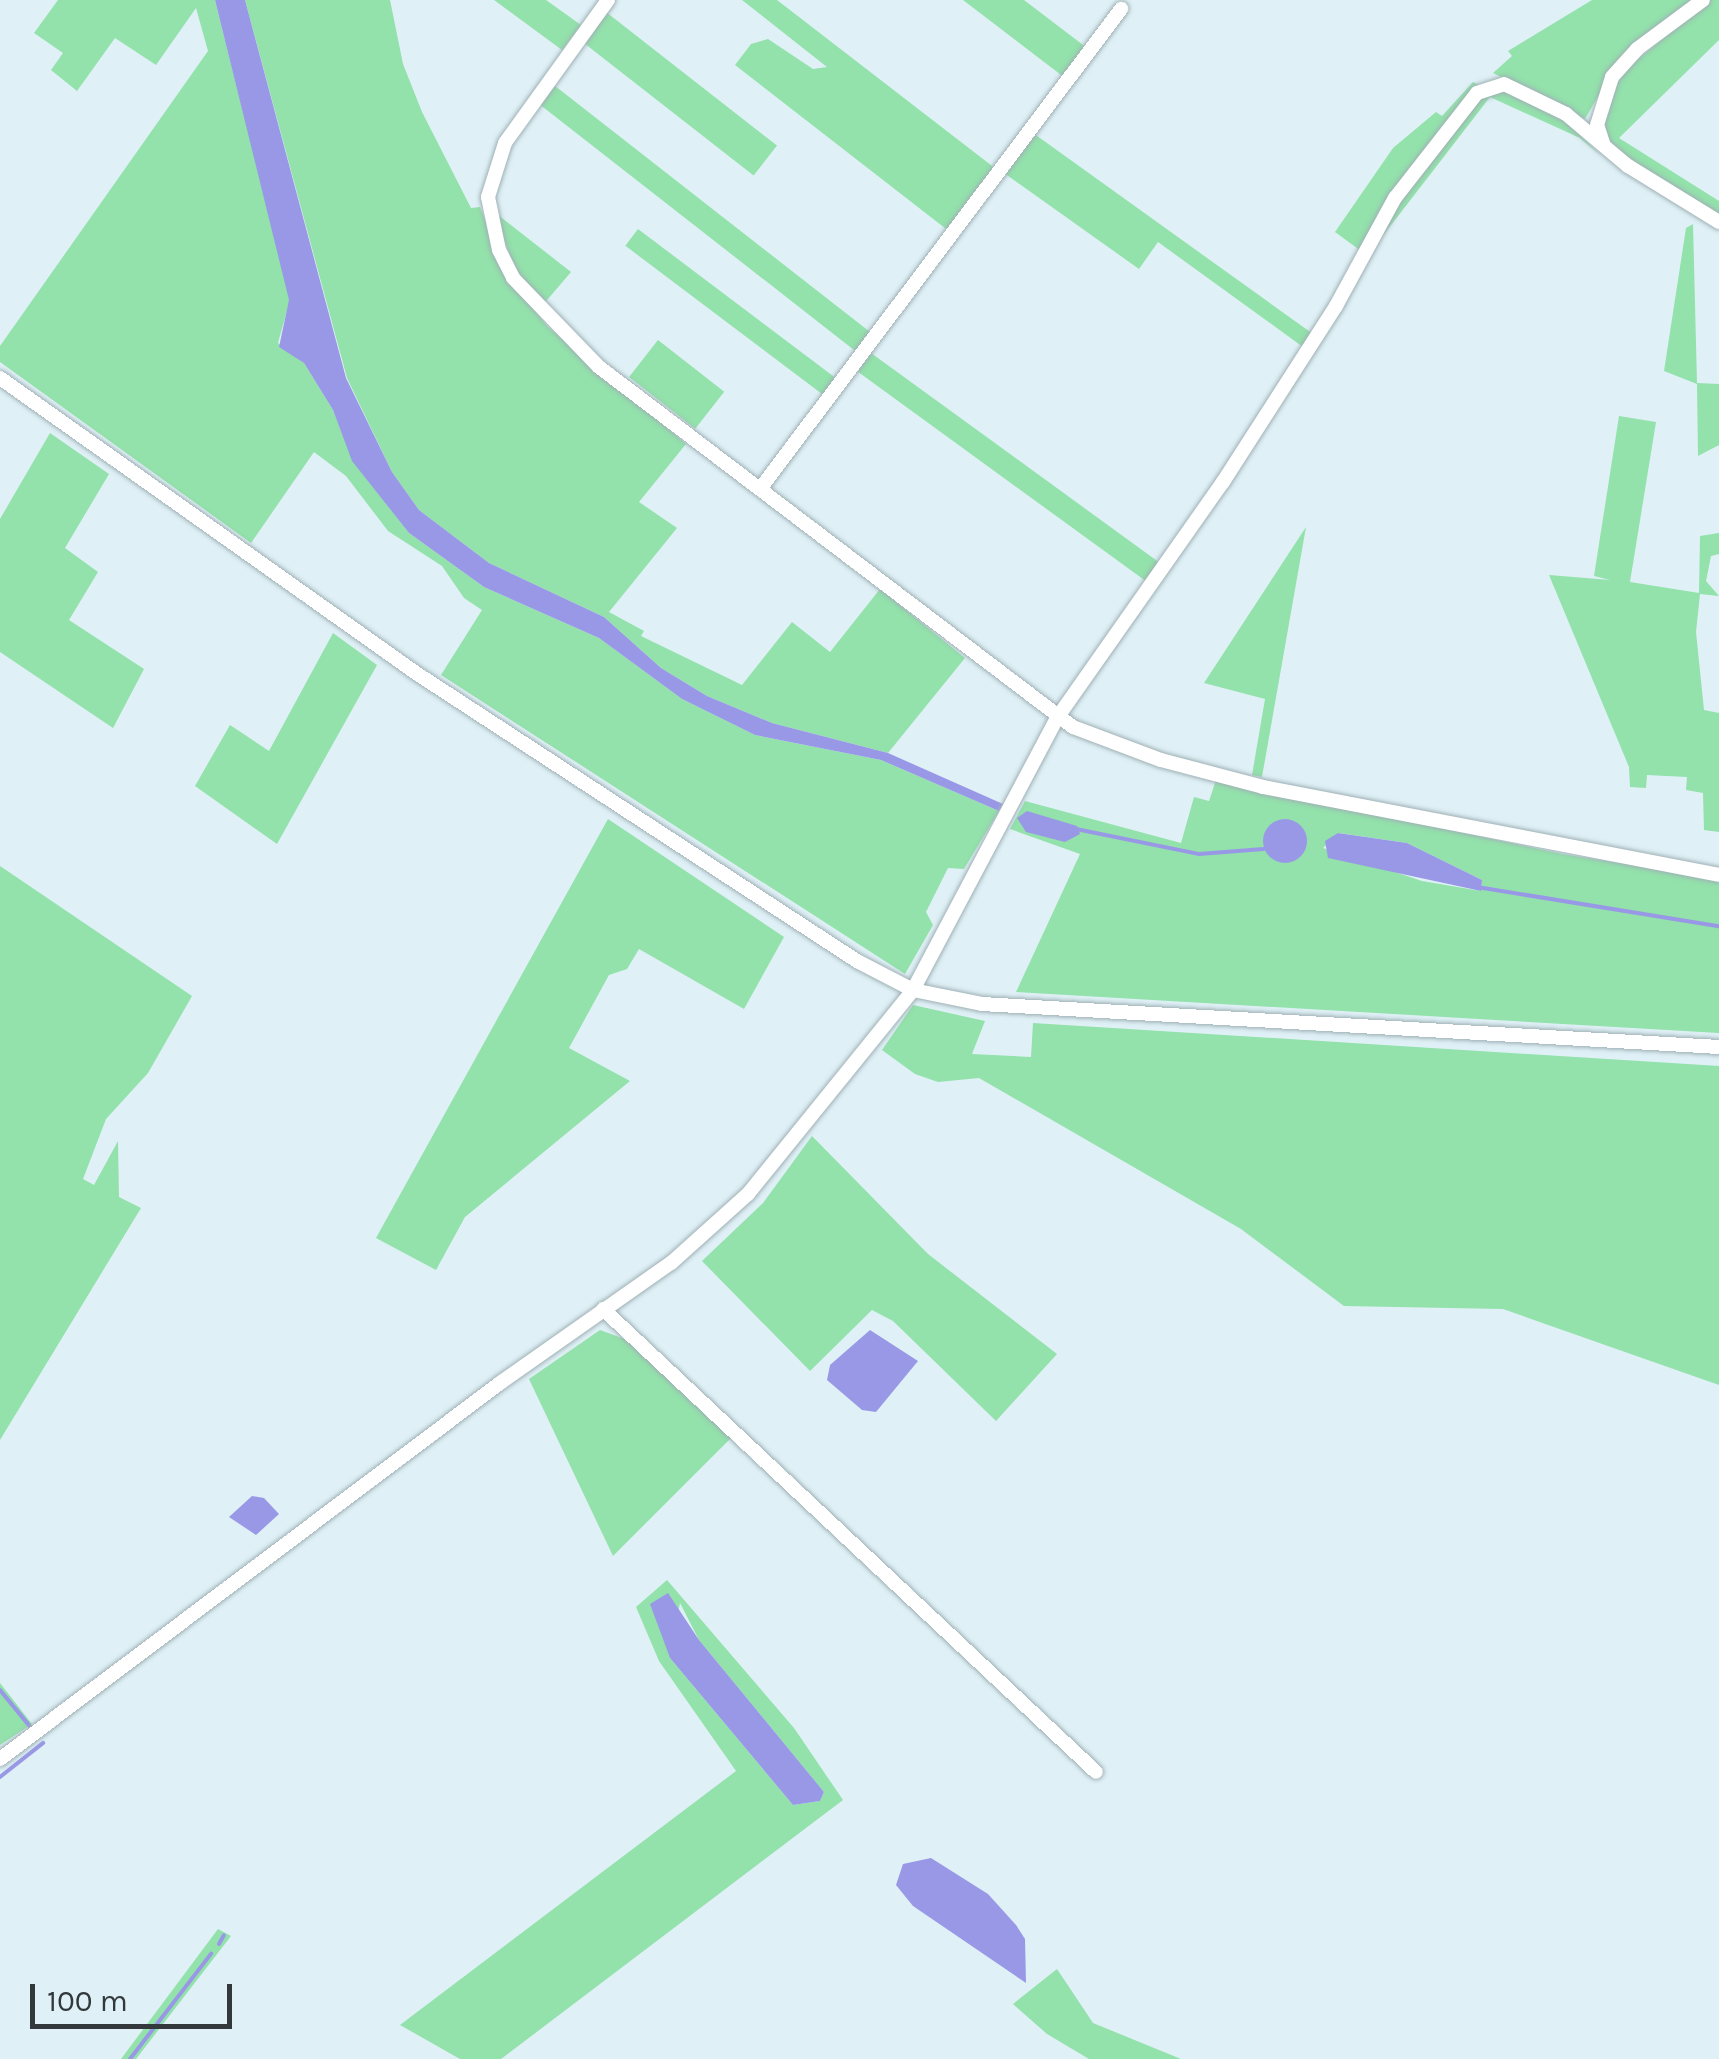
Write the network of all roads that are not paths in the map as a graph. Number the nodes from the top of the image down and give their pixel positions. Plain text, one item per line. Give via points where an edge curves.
1 (608, 0) edge
2 (1704, 0) edge
3 (1121, 9) dead end
4 (1603, 144) junction
5 (1719, 222) edge
6 (0, 378) edge
7 (760, 489) junction
8 (1057, 718) junction
9 (1719, 875) edge
10 (913, 990) junction
11 (1719, 1048) edge
12 (603, 1310) junction
13 (0, 1760) edge
14 (1096, 1772) dead end

1 - 7 street via 499,154 488,197 499,250 513,278 562,334
2 - 4 street via 1648,40 1612,77 1596,125
3 - 7 street
4 - 5 street
4 - 8 street via 1566,114 1504,84 1492,84 1466,104 1395,198 1336,306 1194,527
6 - 10 street via 416,672 858,961
7 - 8 street
8 - 9 street via 1161,760 1263,787
8 - 10 street
10 - 11 street via 982,1004
10 - 12 street via 725,1218
12 - 13 street
12 - 14 street

